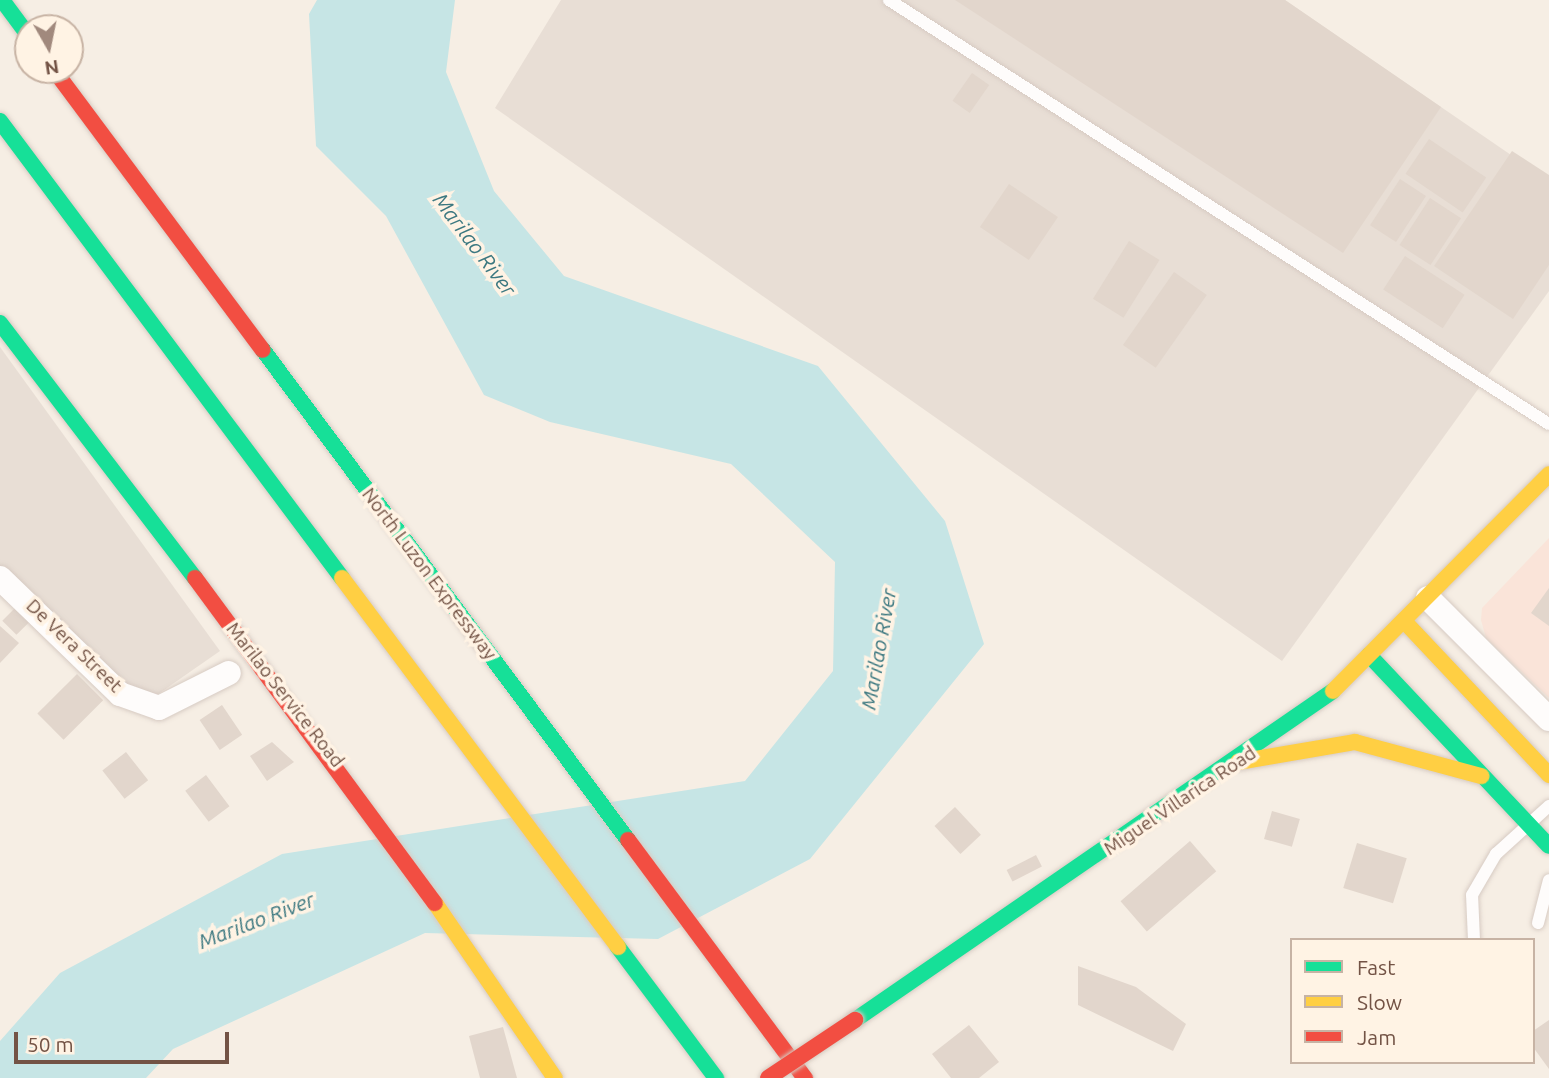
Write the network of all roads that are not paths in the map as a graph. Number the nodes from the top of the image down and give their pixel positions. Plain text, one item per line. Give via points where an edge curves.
1 (2, 0) edge
2 (890, 0) edge
3 (14, 16) edge
4 (64, 84) edge
5 (0, 121) edge
6 (0, 323) edge
7 (1549, 424) edge
8 (1549, 474) edge
9 (0, 578) edge
10 (1428, 598) junction
11 (1404, 621) junction
12 (1369, 655) junction
13 (229, 673) dead end
14 (1549, 719) edge
15 (1238, 762) junction
16 (1549, 775) edge
17 (1486, 778) junction
18 (1549, 806) edge
19 (1530, 824) junction
20 (1549, 846) edge
21 (1549, 880) edge
22 (1538, 923) dead end
23 (1474, 938) edge
24 (555, 1078) edge
25 (716, 1078) edge
26 (768, 1078) edge
27 (805, 1078) edge

1 - 3 main road
2 - 7 lane
4 - 27 main road, North Luzon Expressway
5 - 25 main road
6 - 24 main road, Marilao Service Road via 360,793
8 - 10 main road, Miguel Villarica Road
9 - 13 street, De Vera Street via 120,694 159,708
10 - 11 main road, Miguel Villarica Road
10 - 14 street
11 - 12 main road, Miguel Villarica Road
11 - 16 main road
12 - 15 main road, Miguel Villarica Road via 1316,708
12 - 17 main road
15 - 17 main road via 1355,742
15 - 26 main road, Miguel Villarica Road, bridge
17 - 19 main road
18 - 19 lane
19 - 20 main road
19 - 23 lane via 1496,854 1472,895
21 - 22 lane

